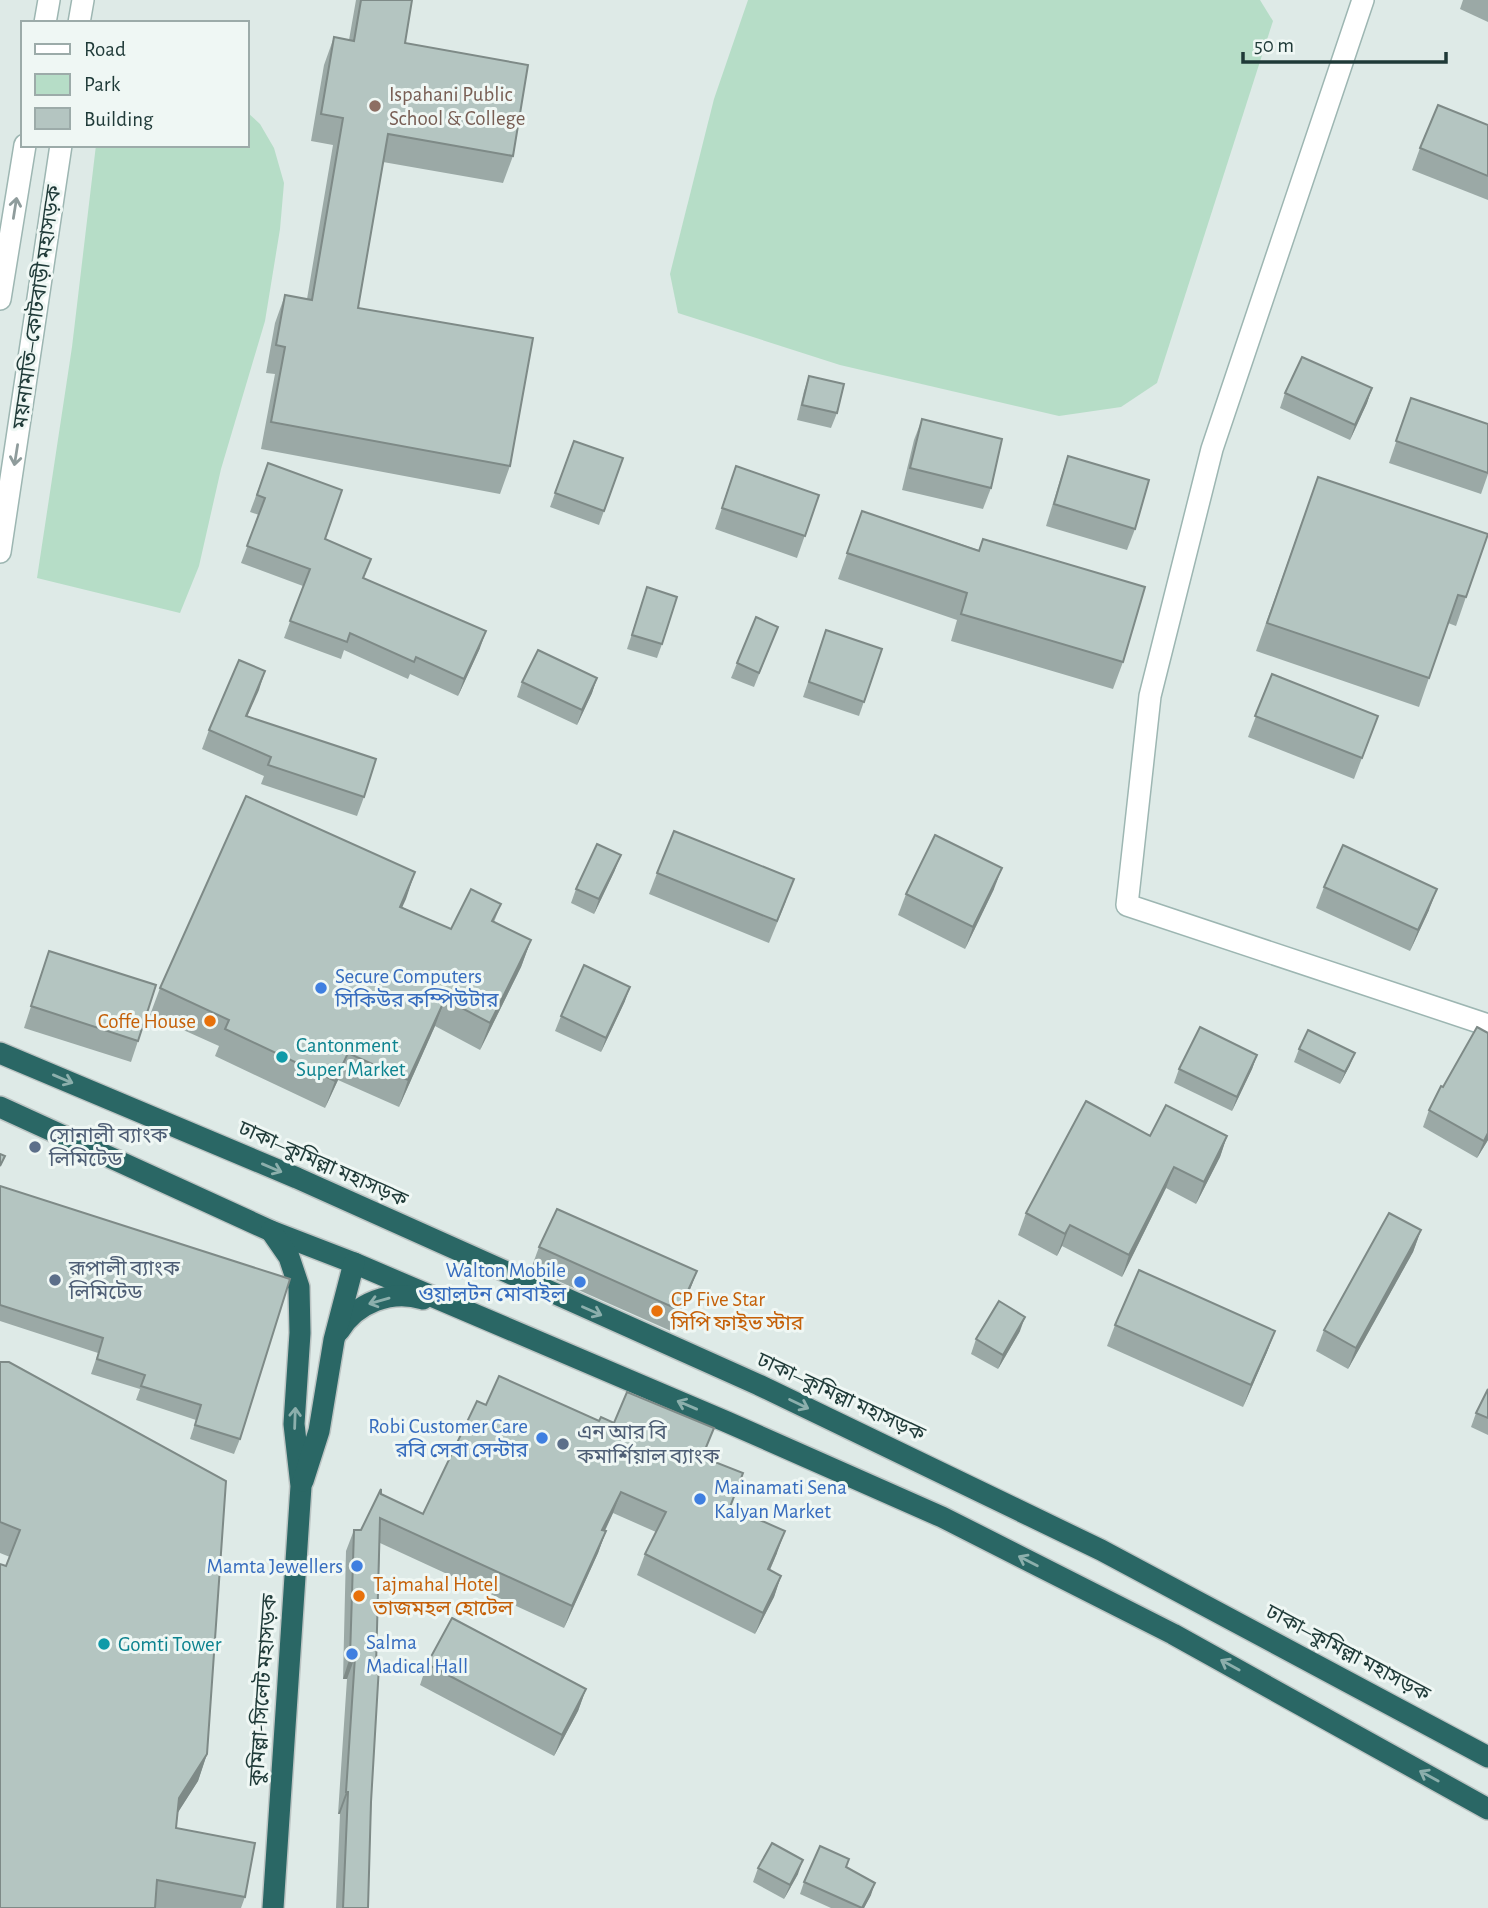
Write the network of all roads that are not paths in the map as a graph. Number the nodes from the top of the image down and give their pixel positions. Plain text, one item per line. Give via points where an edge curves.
1 (49, 0) edge
2 (83, 0) edge
3 (1363, 0) edge
4 (45, 21) edge
5 (79, 21) edge
6 (25, 147) edge
7 (61, 147) edge
8 (0, 299) edge
9 (0, 552) edge
10 (1488, 1026) edge
11 (0, 1053) edge
12 (0, 1107) edge
13 (271, 1231) junction
14 (354, 1264) junction
15 (468, 1313) junction
16 (334, 1340) junction
17 (301, 1486) junction
18 (1488, 1757) edge
19 (1488, 1809) edge
20 (273, 1908) edge

1 - 4 street
2 - 5 street
3 - 10 street via 1212,449 1150,696 1127,905
8 -> 6 street, ময়নামতি–কোটবাড়ী মহাসড়ক
7 -> 9 street, ময়নামতি–কোটবাড়ী মহাসড়ক
11 -> 18 highway, ঢাকা–কুমিল্লা মহাসড়ক via 297,1178 759,1385 1101,1550
12 - 13 highway
13 - 14 highway
17 -> 13 highway, কুমিল্লা-সিলেট মহাসড়ক via 294,1424 299,1287 289,1257
14 - 15 highway
14 - 16 highway
15 -> 16 highway via 416,1297 380,1298 347,1318
19 -> 15 highway via 1173,1634 942,1517
16 - 17 highway via 319,1431
17 - 20 highway, কুমিল্লা-সিলেট মহাসড়ক

